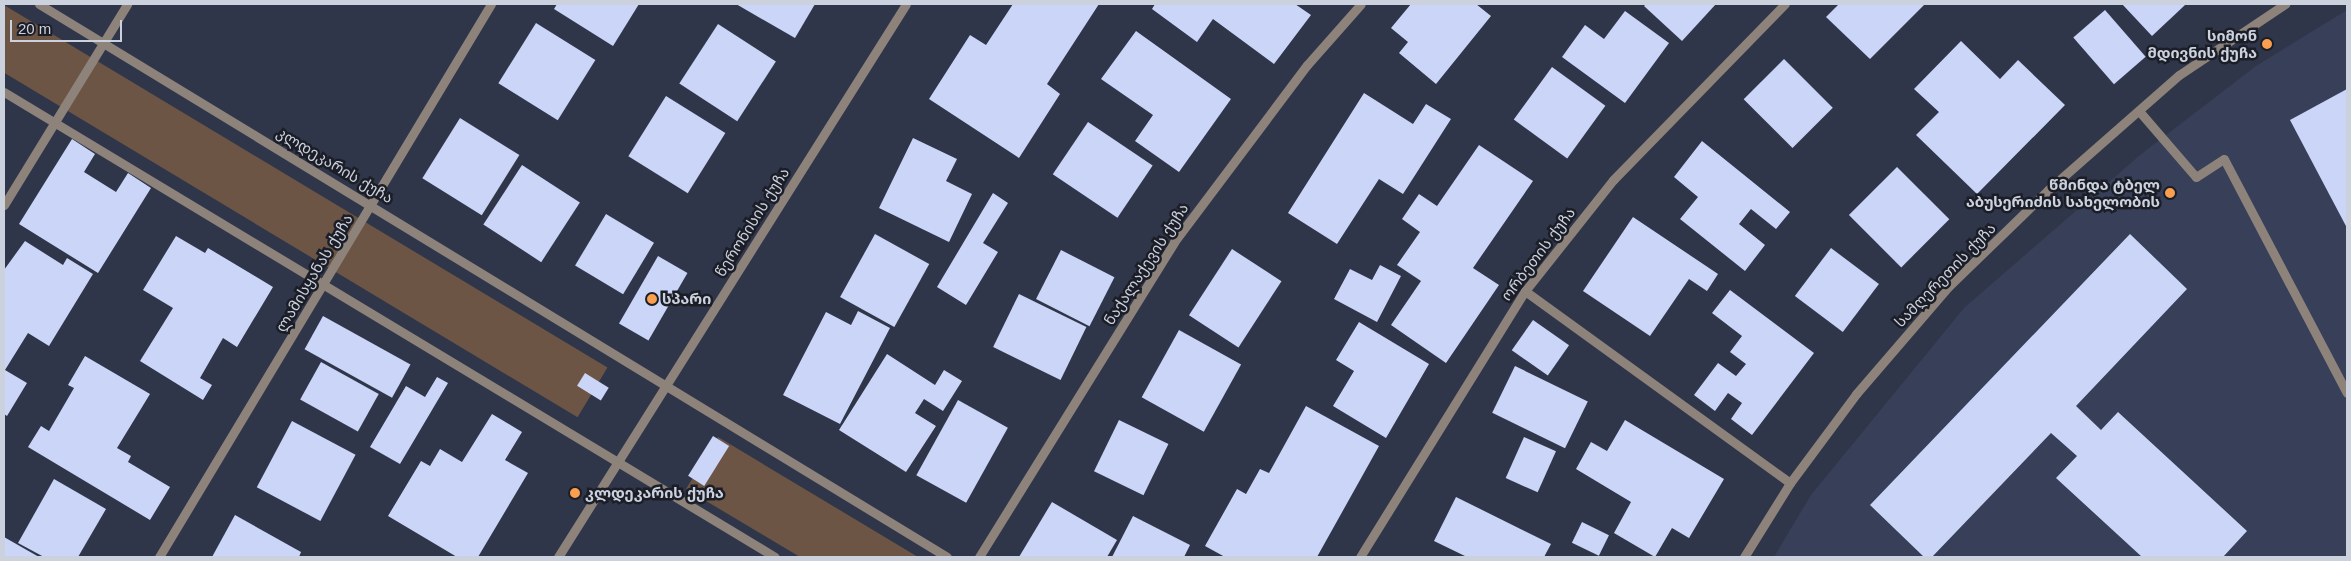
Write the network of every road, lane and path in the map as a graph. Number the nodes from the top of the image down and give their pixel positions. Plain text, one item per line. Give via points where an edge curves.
1 (39, 4) edge
2 (127, 4) edge
3 (491, 4) edge
4 (906, 4) edge
5 (1361, 4) edge
6 (1785, 4) edge
7 (2285, 4) edge
8 (105, 42) junction
9 (4, 92) edge
10 (2139, 111) junction
11 (54, 122) junction
12 (372, 203) junction
13 (4, 205) edge
14 (323, 284) junction
15 (1525, 291) junction
16 (668, 383) junction
17 (2347, 393) edge
18 (616, 461) junction
19 (1790, 483) junction
20 (160, 557) edge
21 (558, 557) edge
22 (775, 557) edge
23 (947, 557) edge
24 (979, 557) edge
25 (1360, 557) edge
26 (1744, 557) edge

1 - 8 street, კლდეკარის ქუჩა
2 - 8 street
3 - 12 street, ლამისყანას ქუჩა
4 - 16 street, წერონისის ქუჩა
5 - 24 street, ნაქალაქევის ქუჩა via 1307,65 1174,242
6 - 15 street, ორბეთის ქუჩა via 1613,180
7 - 10 street, სამღერეთის ქუჩა via 2179,75
8 - 11 street
8 - 12 street, კლდეკარის ქუჩა
9 - 11 street
10 - 17 street via 2196,177 2224,159
10 - 19 street, სამღერეთის ქუჩა via 2048,190 1949,286 1856,394
11 - 13 street
11 - 14 street
12 - 14 street, ლამისყანას ქუჩა
12 - 16 street, კლდეკარის ქუჩა
14 - 18 street
14 - 20 street, ლამისყანას ქუჩა
15 - 19 street
15 - 25 street, ორბეთის ქუჩა
16 - 18 street, წერონისის ქუჩა
16 - 23 street, კლდეკარის ქუჩა
18 - 21 street, წერონისის ქუჩა
18 - 22 street
19 - 26 street, სამღერეთის ქუჩა

